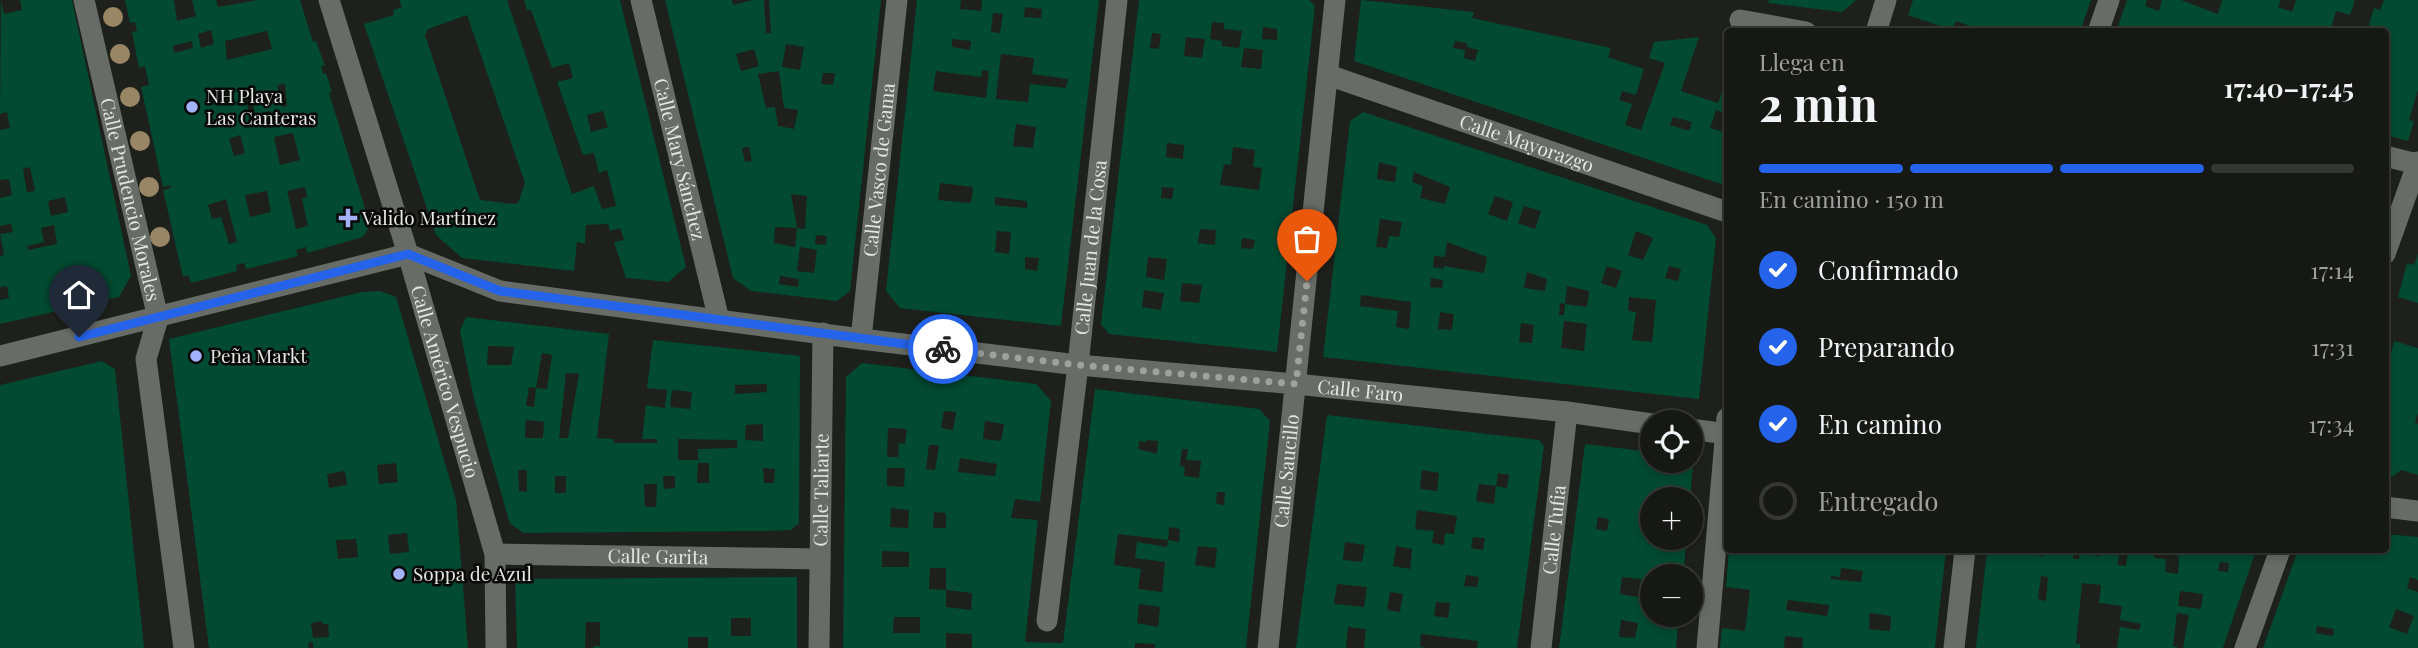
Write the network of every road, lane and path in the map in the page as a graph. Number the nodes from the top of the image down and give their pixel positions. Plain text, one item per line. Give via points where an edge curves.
1 (84, 0) edge
2 (329, 0) edge
3 (641, 0) edge
4 (897, 0) edge
5 (1117, 0) edge
6 (1335, 0) edge
7 (1886, 0) edge
8 (2109, 0) edge
9 (1741, 20) dead end
10 (1784, 28) edge
11 (1877, 28) edge
12 (2099, 28) edge
13 (1328, 75) junction
14 (2389, 157) edge
15 (2418, 163) edge
16 (1724, 211) edge
17 (2389, 243) edge
18 (408, 254) junction
19 (158, 318) junction
20 (719, 320) junction
21 (823, 333) junction
22 (861, 339) junction
23 (0, 356) edge
24 (1078, 365) junction
25 (1296, 384) junction
26 (1567, 412) junction
27 (1640, 422) edge
28 (1703, 429) edge
29 (1724, 429) edge
30 (1724, 462) edge
31 (2389, 507) edge
32 (2418, 510) edge
33 (1965, 553) edge
34 (2279, 553) edge
35 (495, 555) junction
36 (820, 559) junction
37 (1047, 621) dead end
38 (184, 648) edge
39 (496, 648) edge
40 (819, 648) edge
41 (1268, 648) edge
42 (1541, 648) edge
43 (1707, 648) edge
44 (1954, 648) edge
45 (2245, 648) edge

1 - 19 street, Calle Prudencio Morales
2 - 18 street, Calle Américo Vespucio
3 - 20 street, Calle Mary Sánchez
4 - 22 street, Calle Vasco de Gama
5 - 24 street, Calle Juan de la Cosa
6 - 13 street, Calle Saucillo
7 - 11 street
8 - 12 street
9 - 10 street
13 - 16 street, Calle Mayorazgo
13 - 25 street, Calle Saucillo
14 - 15 street
15 - 17 street
18 - 19 street
18 - 20 street, Calle Faro via 500,291
18 - 35 street, Calle Américo Vespucio
19 - 23 street
19 - 38 street, Calle Prudencio Morales via 146,359
20 - 21 street, Calle Faro
21 - 22 street, Calle Faro
21 - 36 street, Calle Taliarte
22 - 24 street, Calle Faro
24 - 25 street, Calle Faro
24 - 37 street, Calle Juan de la Cosa
25 - 26 street, Calle Faro
25 - 41 street, Calle Saucillo
26 - 27 street, Calle Faro
26 - 42 street, Calle Tufia
28 - 29 street
30 - 43 street
31 - 32 street
33 - 44 street
34 - 45 street
35 - 36 street, Calle Garita
35 - 39 street, Calle Américo Vespucio
36 - 40 street, Calle Taliarte

